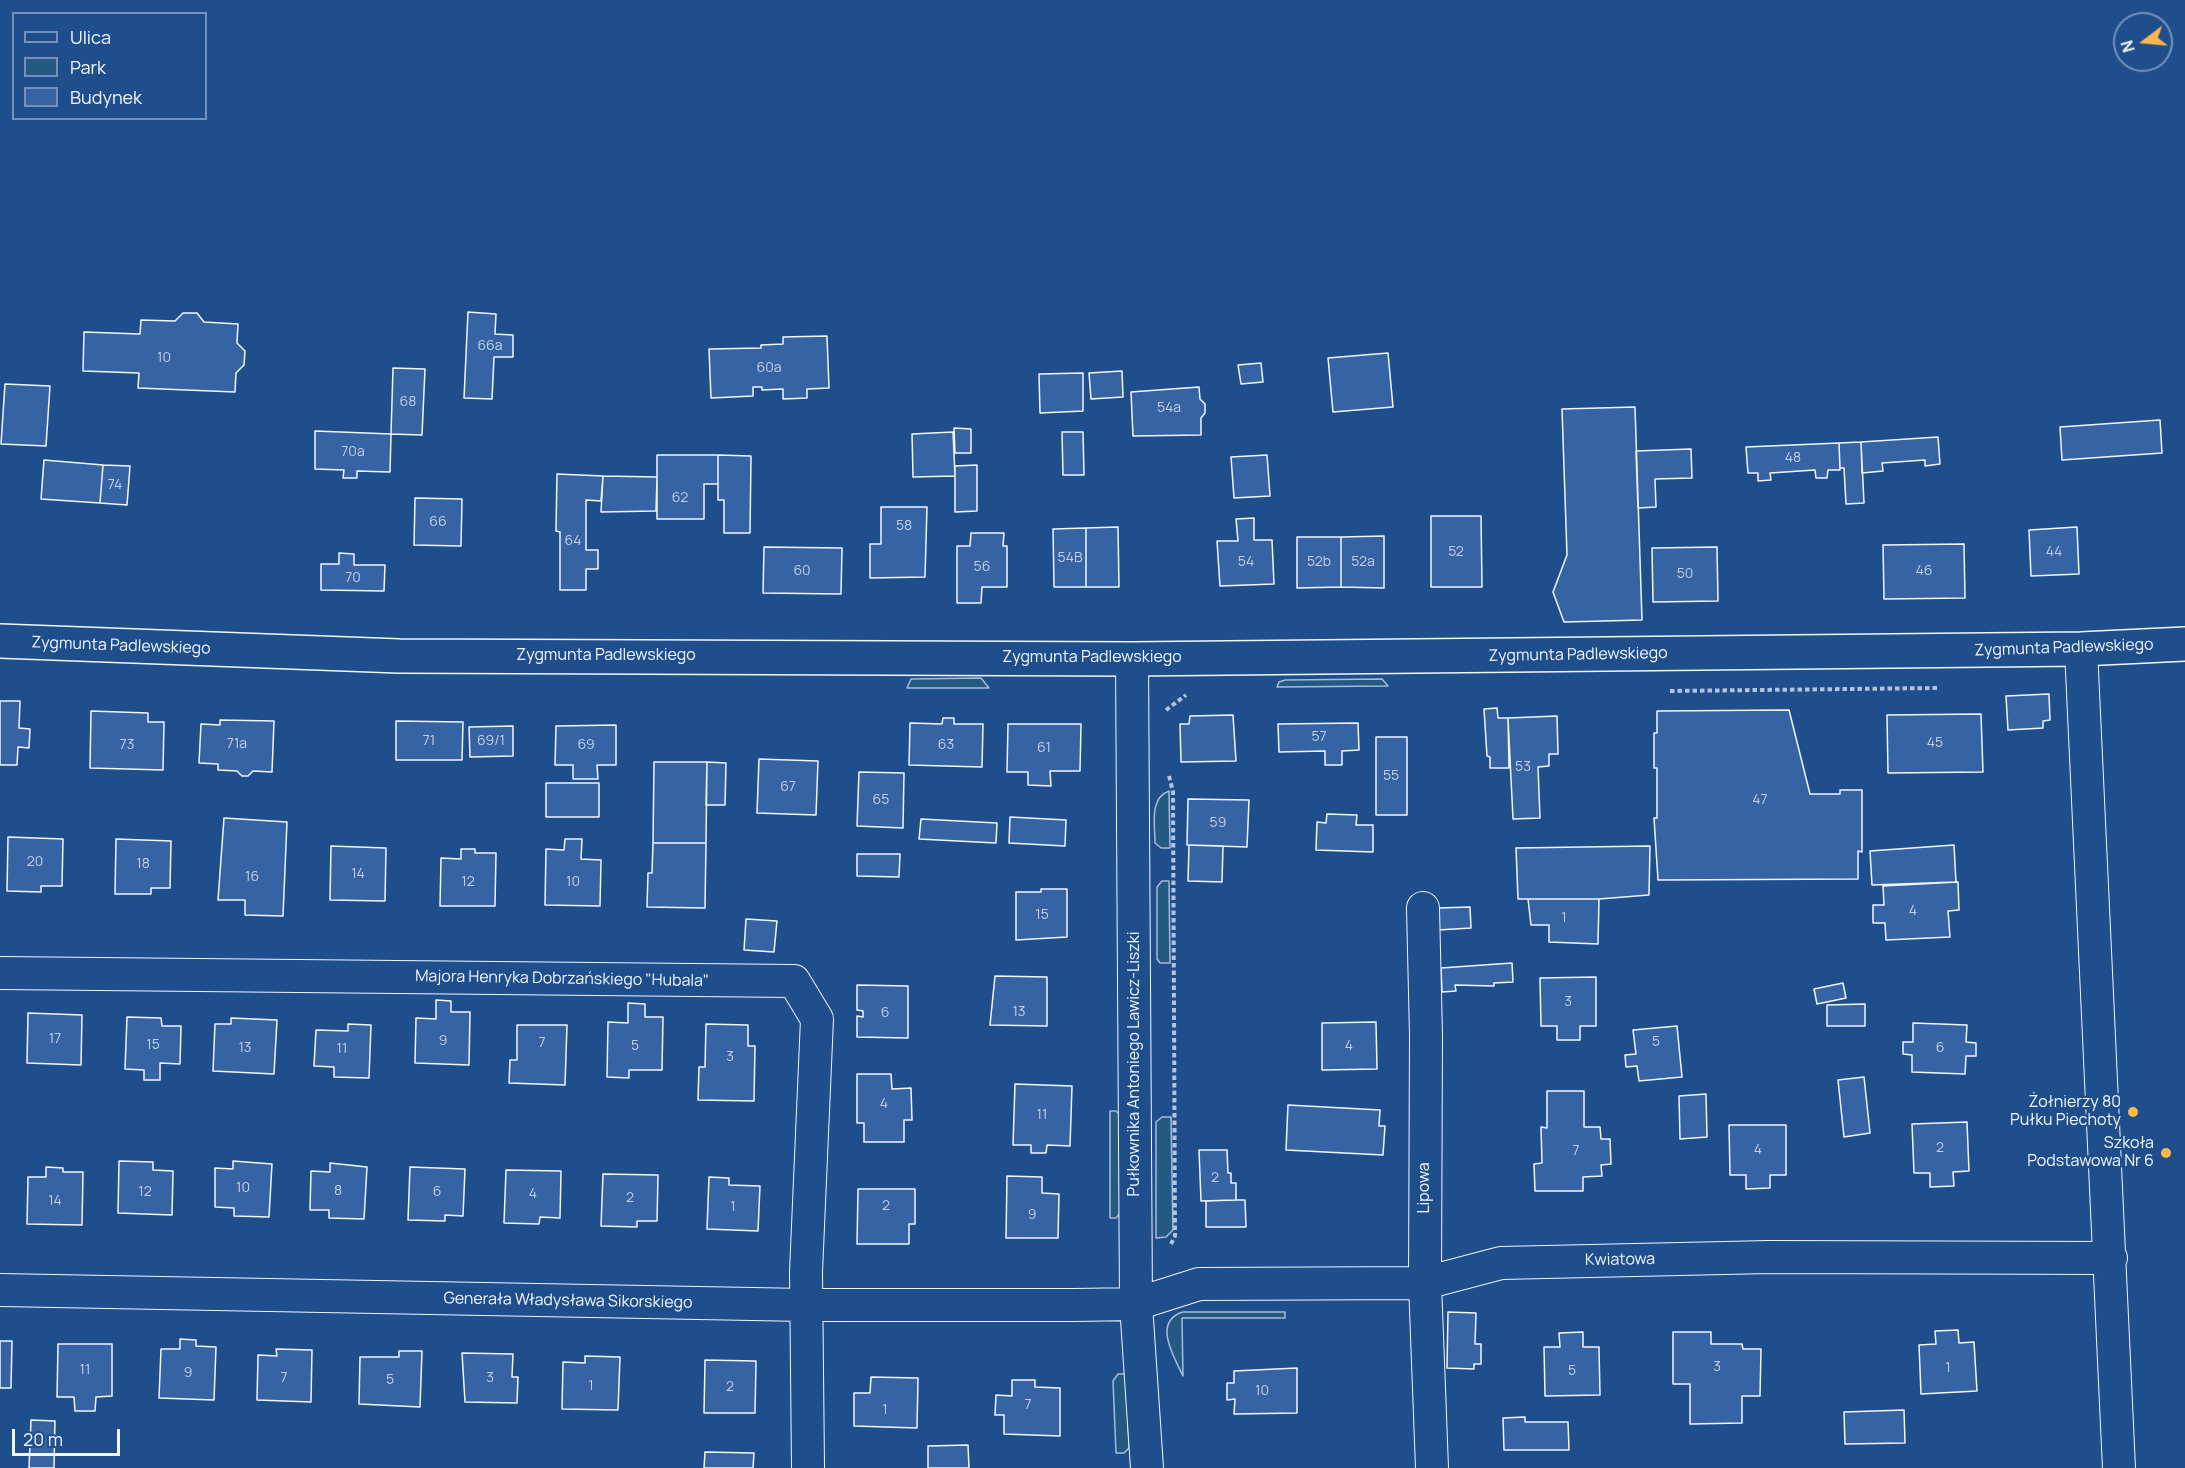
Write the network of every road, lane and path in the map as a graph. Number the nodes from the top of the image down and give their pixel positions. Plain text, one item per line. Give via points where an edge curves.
1 (0, 641) edge
2 (2185, 644) edge
3 (2081, 649) junction
4 (1132, 659) junction
5 (1423, 908) dead end
6 (0, 974) edge
7 (2111, 1258) junction
8 (1425, 1283) junction
9 (0, 1290) edge
10 (1136, 1304) junction
11 (806, 1305) junction
12 (808, 1468) edge
13 (1147, 1468) edge
14 (1432, 1468) edge
15 (2119, 1468) edge

1 - 4 street, Zygmunta Padlewskiego via 399,656
2 - 3 street, Zygmunta Padlewskiego
3 - 4 street, Zygmunta Padlewskiego
3 - 7 street
4 - 10 street, Pułkownika Antoniego Lawicz-Liszki
5 - 8 street, Lipowa
6 - 11 street, Majora Henryka Dobrzańskiego "Hubala" via 794,981 817,1019
7 - 8 street, Kwiatowa via 1769,1257 1502,1263
7 - 15 street
8 - 10 street, Kwiatowa via 1199,1284
8 - 14 street, Lipowa
9 - 11 street, Generała Władysława Sikorskiego
10 - 11 street, Generała Władysława Sikorskiego
10 - 13 street, Pułkownika Antoniego Lawicz-Liszki
11 - 12 street

